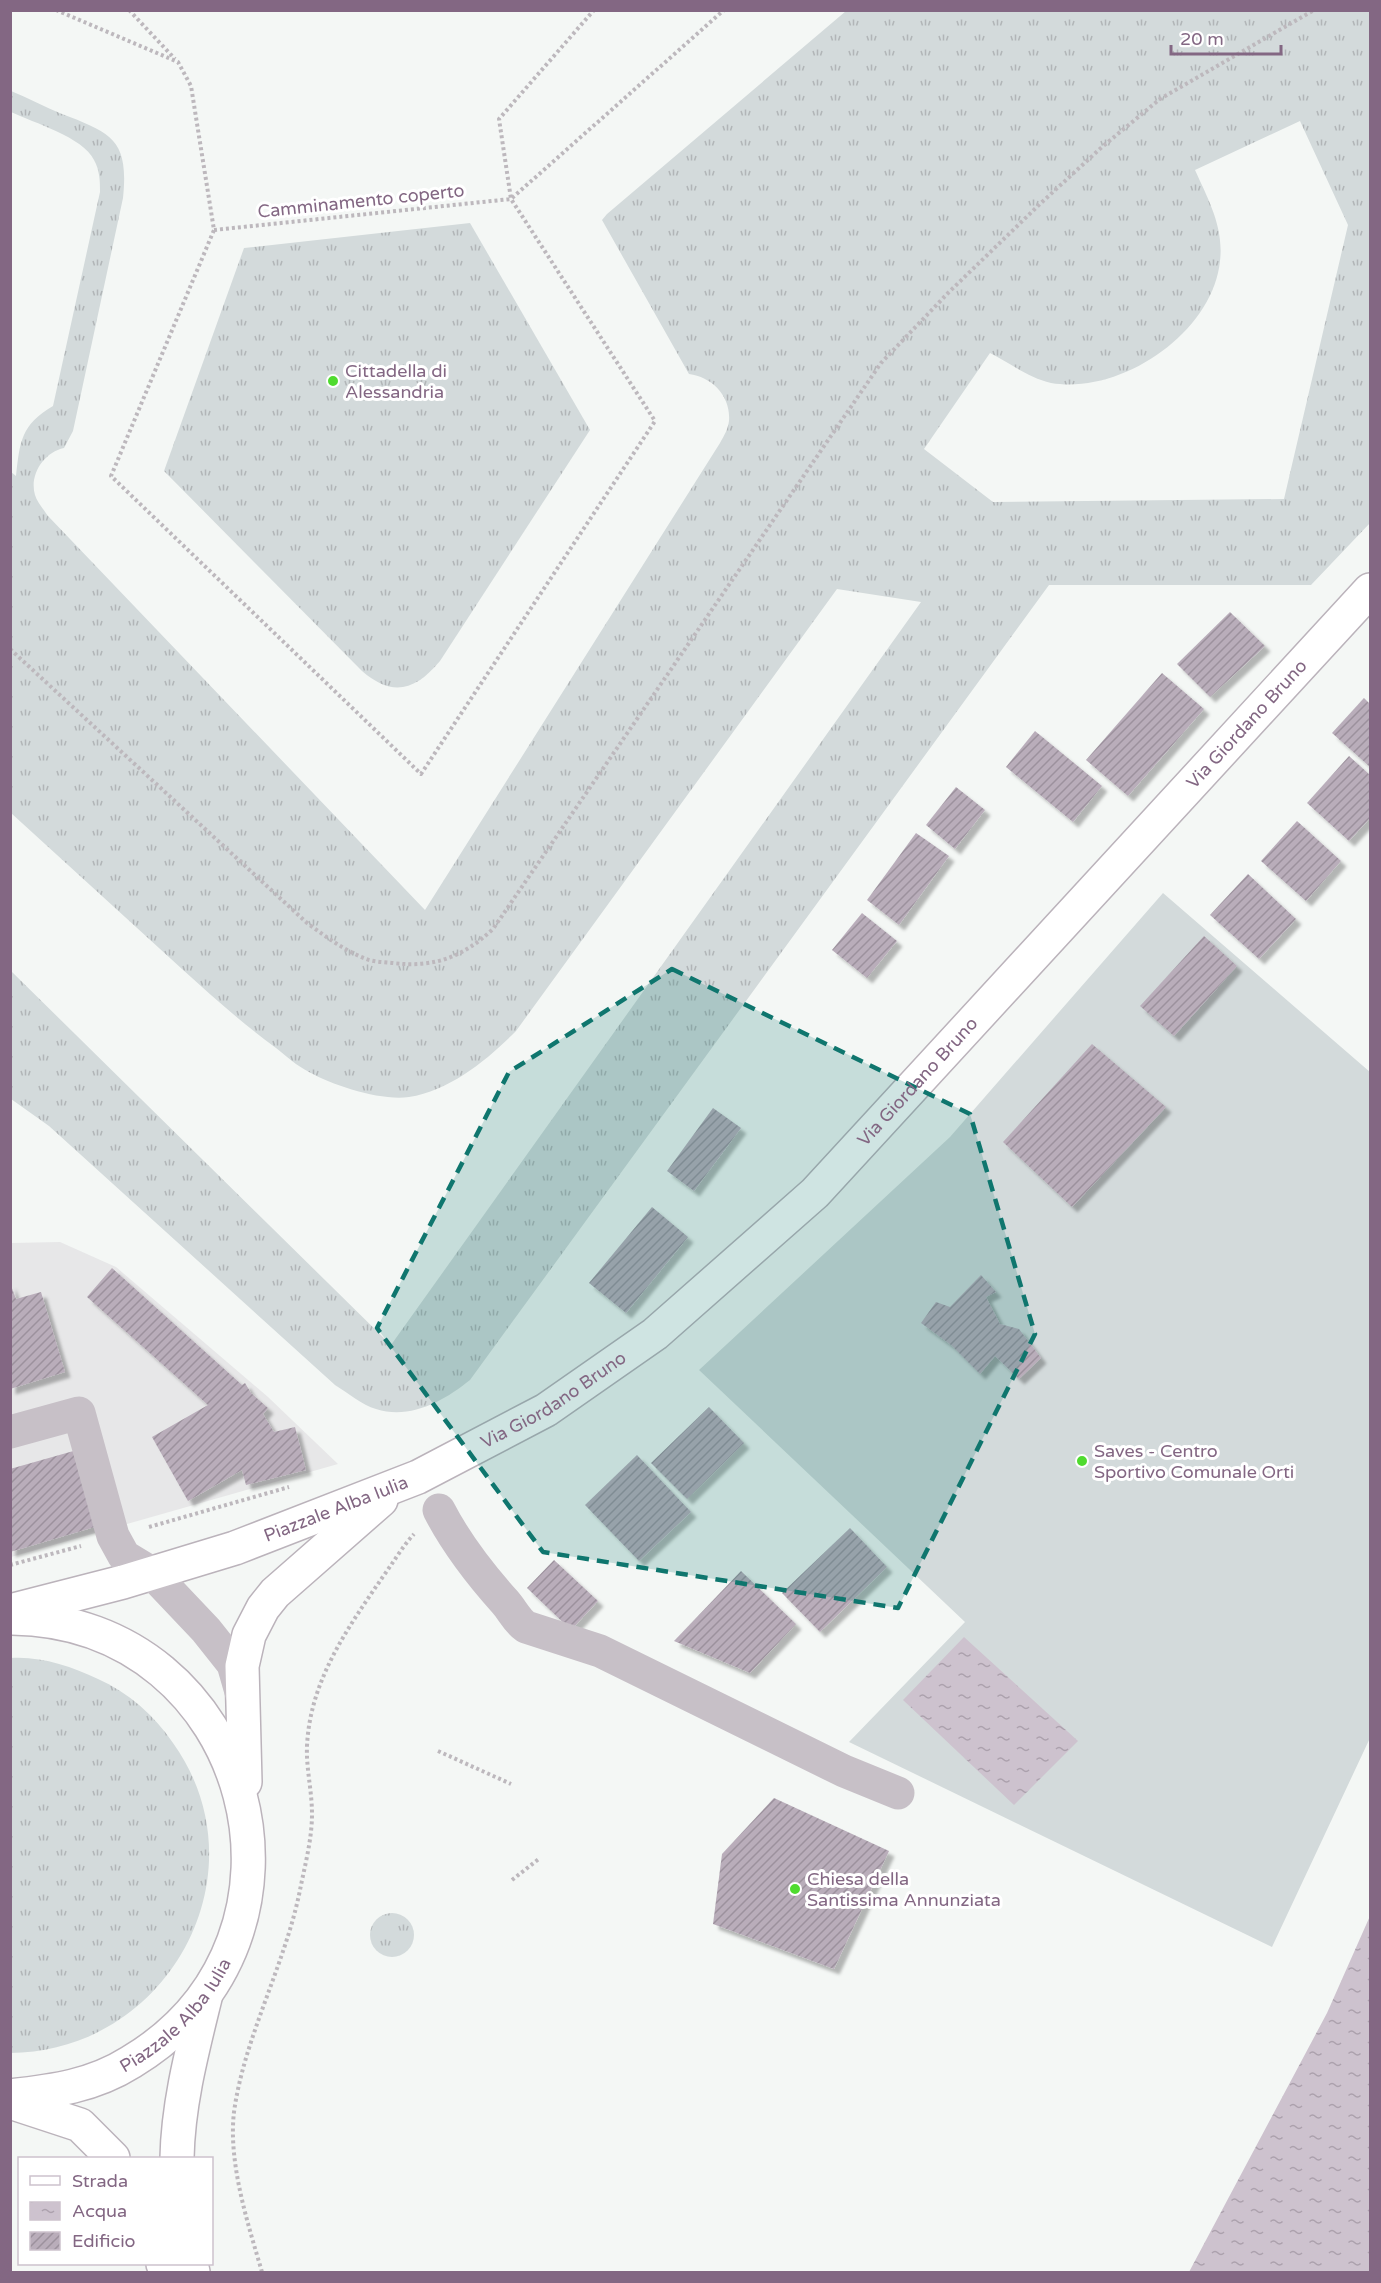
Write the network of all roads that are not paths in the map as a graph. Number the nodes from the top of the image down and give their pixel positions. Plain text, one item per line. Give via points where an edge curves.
1 (1371, 590) edge
2 (10, 1432) edge
3 (395, 1486) junction
4 (439, 1510) road end
5 (152, 1573) junction
6 (10, 1611) edge
7 (10, 1618) edge
8 (241, 1692) junction
9 (898, 1793) dead end
10 (249, 1845) junction
11 (206, 1992) junction
12 (10, 2096) edge
13 (10, 2102) edge
14 (112, 2157) edge
15 (177, 2157) edge

1 - 3 main road, Via Giordano Bruno via 815,1193 655,1334 555,1404
2 - 5 street via 79,1413 113,1536 124,1556
3 - 5 main road, Piazzale Alba Iulia via 235,1548
3 - 8 main road, Piazzale Alba Iulia via 263,1608 244,1648
4 - 9 street via 476,1569 526,1627 600,1651 844,1771
5 - 6 main road, Piazzale Alba Iulia
5 - 8 street via 227,1655
7 - 10 main road, Piazzale Alba Iulia via 57,1622 96,1633 148,1661 178,1687 204,1717 232,1768 244,1807
8 - 10 main road, Piazzale Alba Iulia
10 - 11 main road, Piazzale Alba Iulia via 248,1884 239,1922 226,1958
11 - 12 main road, Piazzale Alba Iulia via 173,2031 131,2062 76,2086
11 - 15 main road via 191,2056
13 - 14 main road via 80,2125

